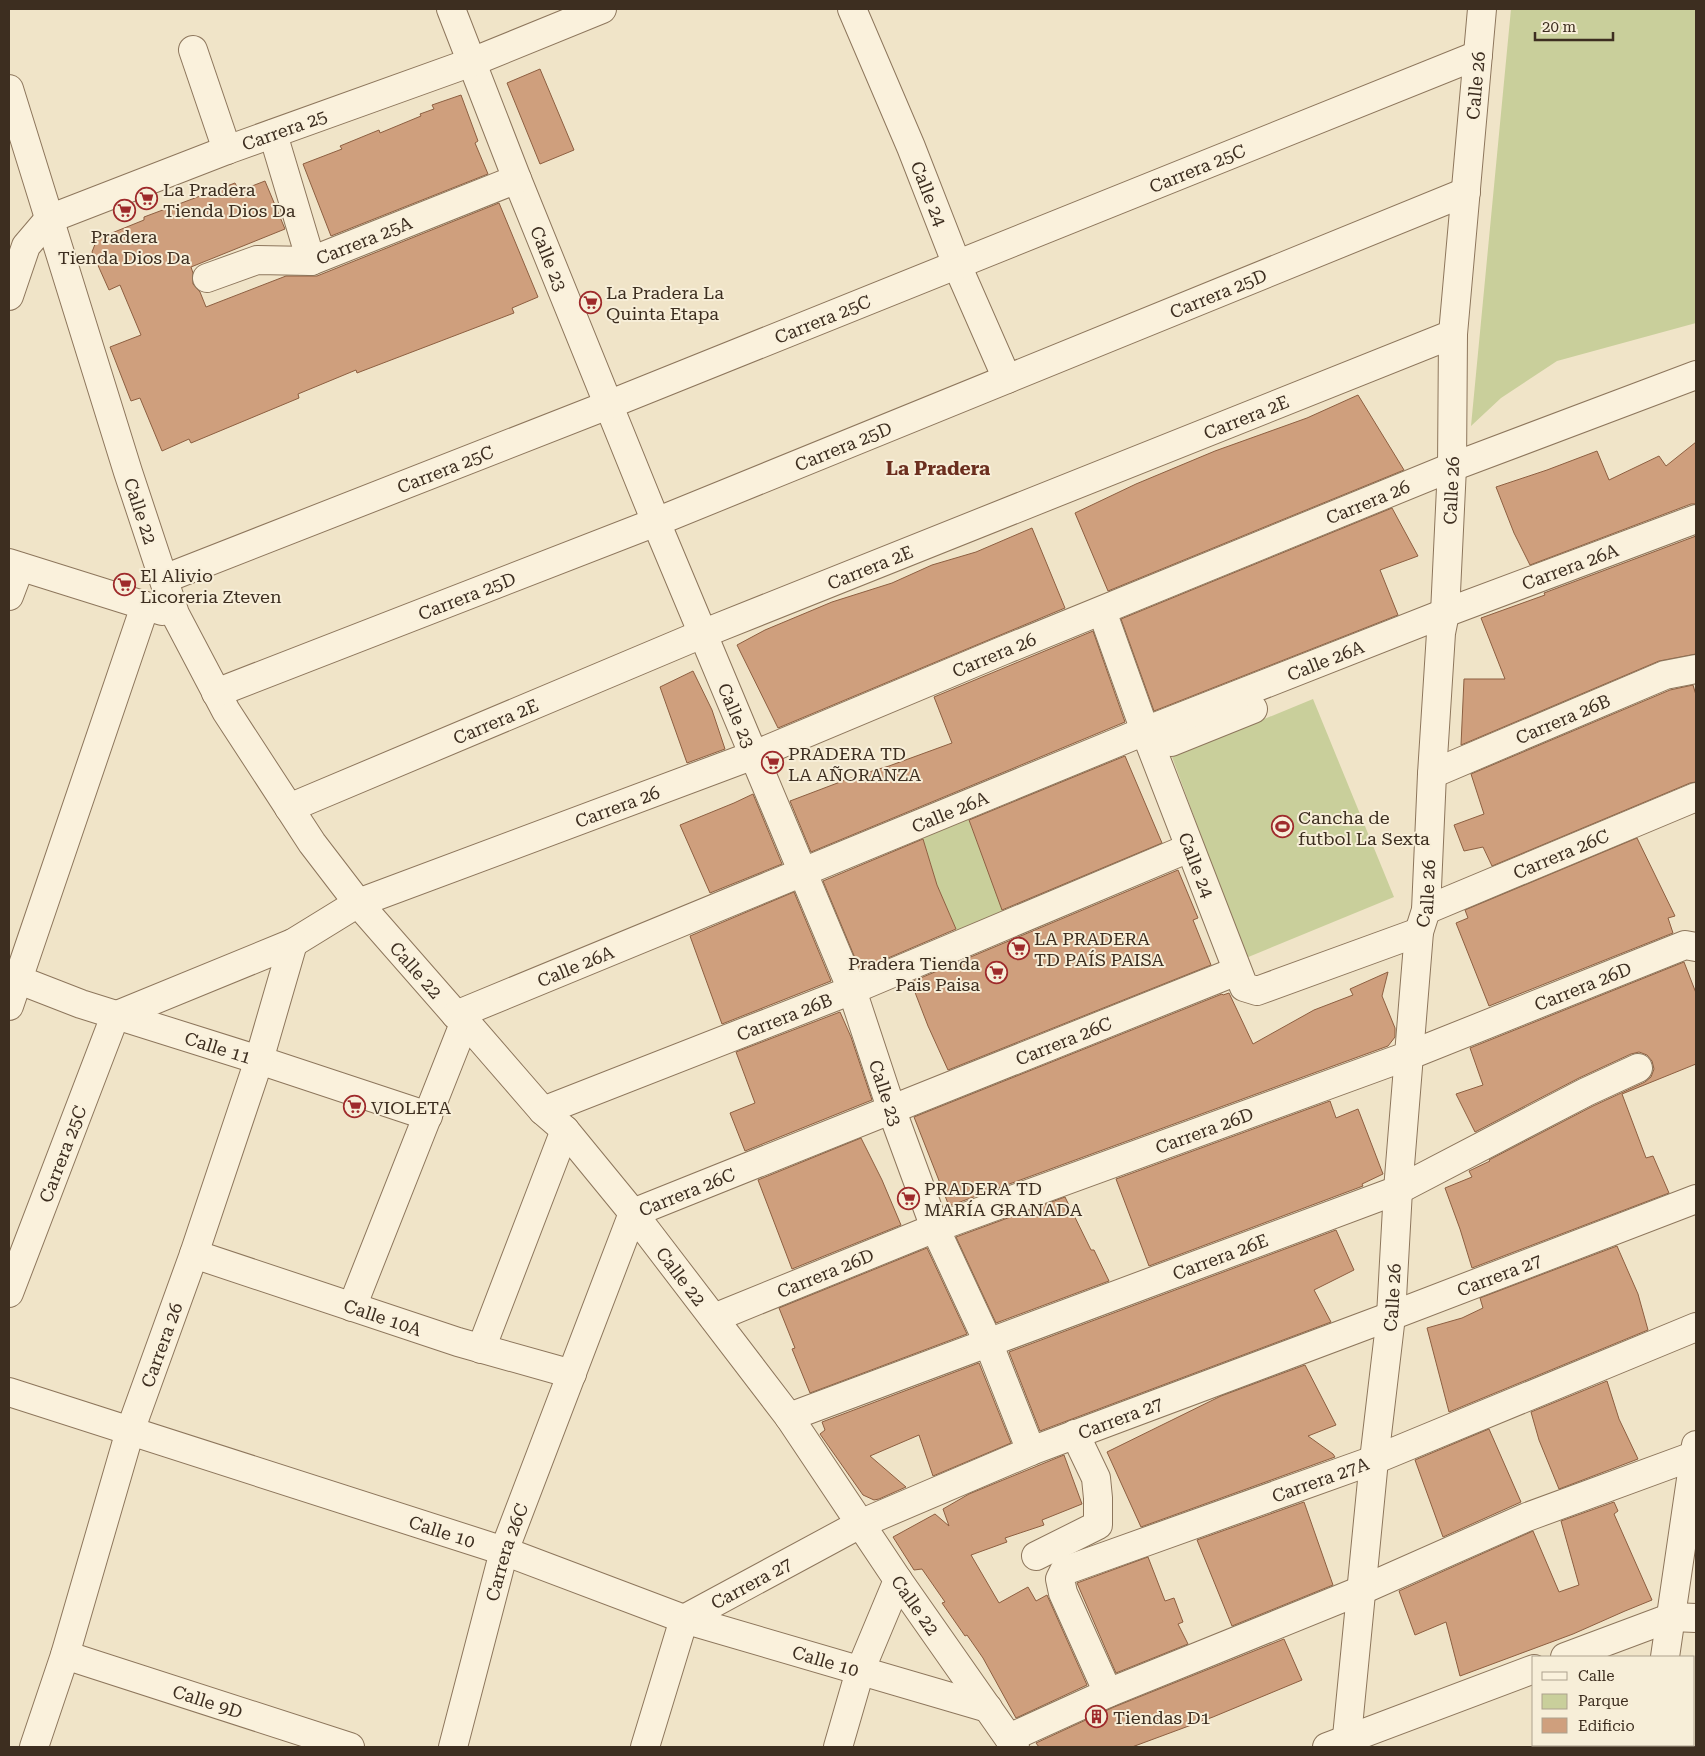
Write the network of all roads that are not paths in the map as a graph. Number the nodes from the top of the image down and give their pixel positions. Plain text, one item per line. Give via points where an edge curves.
1 (451, 9) edge
2 (602, 9) edge
3 (852, 9) edge
4 (1482, 9) edge
5 (193, 50) dead end
6 (1478, 55) junction
7 (472, 62) junction
8 (9, 89) edge
9 (273, 134) junction
10 (227, 150) junction
11 (516, 179) junction
12 (1466, 192) junction
13 (49, 219) junction
14 (311, 262) junction
15 (957, 264) junction
16 (207, 278) dead end
17 (9, 296) edge
18 (1454, 334) junction
19 (1696, 375) edge
20 (1007, 379) junction
21 (608, 405) junction
22 (1452, 467) junction
23 (1696, 519) edge
24 (656, 522) junction
25 (14, 565) edge
26 (164, 579) junction
27 (9, 596) edge
28 (145, 606) junction
29 (1102, 611) junction
30 (175, 614) junction
31 (1443, 623) junction
32 (702, 634) junction
33 (1696, 669) edge
34 (216, 693) junction
35 (1145, 731) junction
36 (1171, 742) dead end
37 (754, 755) junction
38 (1432, 774) junction
39 (1696, 797) edge
40 (289, 808) junction
41 (1190, 848) junction
42 (802, 871) junction
43 (358, 904) junction
44 (1422, 921) junction
45 (293, 942) junction
46 (1696, 948) edge
47 (1237, 971) junction
48 (13, 978) edge
49 (852, 990) junction
50 (1257, 991) joint
51 (9, 1006) edge
52 (116, 1016) junction
53 (461, 1018) junction
54 (1410, 1055) junction
55 (259, 1060) junction
56 (1638, 1068) dead end
57 (543, 1111) junction
58 (892, 1111) junction
59 (428, 1116) junction
60 (565, 1130) junction
61 (1398, 1190) junction
62 (1696, 1199) edge
63 (633, 1213) junction
64 (935, 1228) junction
65 (194, 1254) junction
66 (9, 1293) edge
67 (352, 1307) junction
68 (1391, 1316) junction
69 (714, 1318) junction
70 (1696, 1326) edge
71 (988, 1342) junction
72 (481, 1349) junction
73 (572, 1374) junction
74 (9, 1392) edge
75 (789, 1417) junction
76 (130, 1431) junction
77 (1075, 1434) junction
78 (1032, 1451) junction
79 (1696, 1452) edge
80 (1374, 1460) junction
81 (860, 1524) junction
82 (504, 1552) junction
83 (1036, 1556) dead end
84 (898, 1580) junction
85 (1362, 1590) junction
86 (1684, 1618) edge
87 (684, 1619) junction
88 (65, 1655) junction
89 (1569, 1656) edge
90 (1665, 1656) edge
91 (1532, 1670) edge
92 (860, 1671) junction
93 (1108, 1693) junction
94 (988, 1708) junction
95 (1012, 1743) edge
96 (1340, 1745) edge
97 (34, 1747) edge
98 (350, 1747) edge
99 (453, 1747) edge
100 (645, 1747) edge
101 (838, 1747) edge

1 - 7 street, Calle 23
2 - 7 street, Carrera 25
3 - 15 street, Calle 24
4 - 6 street, Calle 26
5 - 10 street
6 - 12 street, Calle 26
6 - 15 street, Carrera 25C
7 - 9 street, Carrera 25
7 - 11 street, Calle 23
8 - 13 street, Calle 22
9 - 10 street, Carrera 25
9 - 14 street
10 - 13 street, Carrera 25
11 - 14 street, Carrera 25A
11 - 21 street, Calle 23
12 - 18 street, Calle 26
12 - 20 street, Carrera 25D
13 - 17 street, Carrera 25 via 26,246
13 - 26 street, Calle 22
14 - 16 street, Carrera 25A via 257,260
15 - 20 street, Calle 24
15 - 21 street, Carrera 25C
18 - 22 street, Calle 26
18 - 32 street, Carrera 2E
19 - 22 street, Carrera 26
20 - 24 street, Carrera 25D
21 - 24 street, Calle 23
21 - 26 street, Carrera 25C
22 - 29 street, Carrera 26
22 - 31 street, Calle 26
23 - 31 street, Carrera 26A
24 - 32 street, Calle 23
24 - 34 street, Carrera 25D
25 - 27 street
25 - 28 street
26 - 30 street, Calle 22
28 - 30 street
28 - 48 street
29 - 35 street, Calle 24
29 - 37 street, Carrera 26
30 - 34 street, Calle 22
31 - 35 street, Calle 26A
31 - 36 street
31 - 38 street, Calle 26
32 - 37 street, Calle 23
32 - 40 street, Carrera 2E
33 - 38 street, Carrera 26B via 1665,675
34 - 40 street, Calle 22
35 - 41 street, Calle 24
35 - 42 street, Calle 26A
37 - 42 street, Calle 23
37 - 43 street, Carrera 26
38 - 44 street, Calle 26
39 - 44 street, Carrera 26C
40 - 43 street, Calle 22
41 - 47 street, Calle 24
41 - 49 street, Carrera 26B
42 - 49 street, Calle 23
42 - 53 street, Calle 26A
43 - 45 street, Carrera 26
43 - 53 street, Calle 22
44 - 50 street, Carrera 26C
44 - 54 street, Calle 26
45 - 52 street, Carrera 26
45 - 55 street, Carrera 26
46 - 54 street, Carrera 26D via 1685,945
47 - 50 street, Calle 24 via 1244,987
47 - 58 street, Carrera 26C
48 - 51 street
48 - 52 street, Calle 11
49 - 57 street, Carrera 26B
49 - 58 street, Calle 23
52 - 55 street, Calle 11
52 - 66 street, Carrera 25C
53 - 57 street, Calle 22
53 - 59 street
54 - 61 street, Calle 26
54 - 64 street, Carrera 26D
55 - 59 street, Calle 11
55 - 65 street, Carrera 26
56 - 61 street, Carrera 26E
57 - 60 street, Calle 22
58 - 63 street, Carrera 26C
58 - 64 street, Calle 23
59 - 67 street
60 - 63 street, Calle 22
60 - 72 street
61 - 68 street, Calle 26
61 - 71 street, Carrera 26E
62 - 68 street, Carrera 27
63 - 69 street, Calle 22
63 - 73 street, Carrera 26C
64 - 69 street, Carrera 26D
64 - 71 street, Calle 23
65 - 67 street, Calle 10A
65 - 76 street, Carrera 26
67 - 72 street, Calle 10A
68 - 77 street, Carrera 27
68 - 80 street, Calle 26
69 - 75 street, Calle 22
70 - 80 street, Carrera 27A
71 - 75 street, Carrera 26E
71 - 78 street, Calle 23
72 - 73 street, Calle 10A
73 - 82 street, Carrera 26C
74 - 76 street, Calle 10
75 - 81 street, Calle 22
76 - 82 street, Calle 10
76 - 88 street, Carrera 26
77 - 78 street, Carrera 27
77 - 83 street via 1096,1478 1098,1525
78 - 81 street, Carrera 27
79 - 85 street via 1527,1517
79 - 86 street
80 - 85 street, Calle 26
80 - 93 street, Carrera 27A via 1064,1571 1060,1579 1062,1593
81 - 84 street, Calle 22
81 - 87 street, Carrera 27
82 - 87 street, Calle 10
82 - 99 street, Carrera 26C
84 - 92 street
84 - 94 street, Calle 22
85 - 93 street
85 - 96 street, Calle 26
86 - 89 street
86 - 90 street
87 - 92 street, Calle 10
87 - 100 street
88 - 97 street, Carrera 26
88 - 98 street, Calle 9D
91 - 96 street
92 - 94 street, Calle 10
92 - 101 street
93 - 95 street
94 - 95 street, Calle 22

